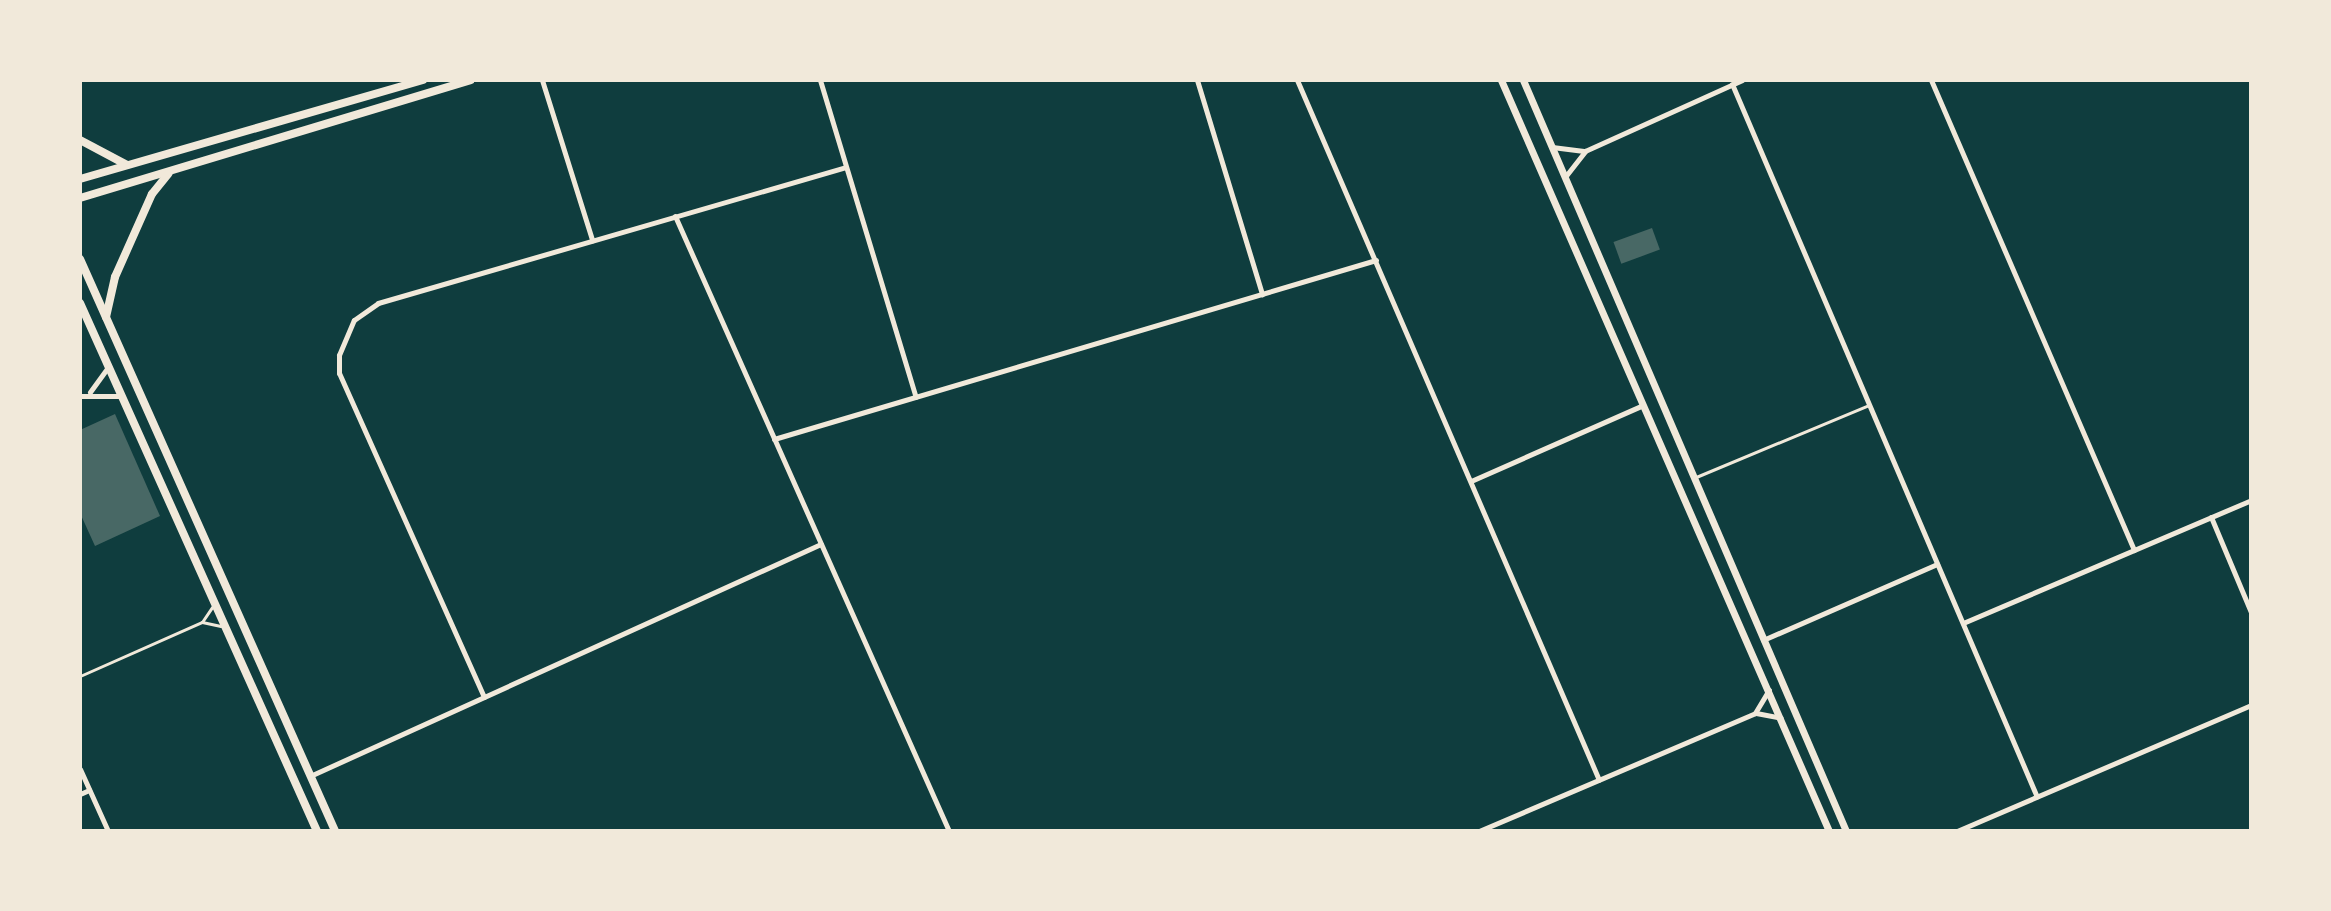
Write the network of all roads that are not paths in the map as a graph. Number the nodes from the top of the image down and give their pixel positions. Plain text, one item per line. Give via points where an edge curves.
1 (423, 80) edge
2 (471, 80) edge
3 (820, 80) edge
4 (1197, 80) edge
5 (1297, 80) edge
6 (1501, 80) edge
7 (1523, 80) edge
8 (1742, 80) edge
9 (1931, 80) edge
10 (544, 82) edge
11 (1732, 84) junction
12 (80, 140) edge
13 (1552, 147) junction
14 (1585, 151) junction
15 (128, 166) junction
16 (846, 167) junction
17 (169, 173) junction
18 (1565, 178) junction
19 (80, 179) edge
20 (80, 198) edge
21 (675, 216) junction
22 (592, 240) junction
23 (80, 259) edge
24 (1376, 260) junction
25 (1262, 294) junction
26 (80, 305) edge
27 (106, 322) junction
28 (107, 369) junction
29 (89, 393) junction
30 (80, 396) edge
31 (120, 396) junction
32 (916, 397) junction
33 (1644, 404) junction
34 (1869, 405) junction
35 (774, 439) junction
36 (1694, 478) junction
37 (1471, 481) junction
38 (2251, 500) edge
39 (2211, 517) junction
40 (821, 544) junction
41 (2134, 550) junction
42 (1937, 564) junction
43 (214, 603) junction
44 (2251, 612) edge
45 (202, 622) junction
46 (1963, 623) junction
47 (226, 629) junction
48 (1763, 640) junction
49 (80, 676) edge
50 (1769, 689) junction
51 (484, 697) junction
52 (2251, 705) edge
53 (1755, 713) junction
54 (1781, 718) junction
55 (80, 769) edge
56 (310, 776) junction
57 (1599, 780) junction
58 (89, 790) junction
59 (80, 794) edge
60 (2037, 797) junction
61 (108, 831) edge
62 (317, 831) edge
63 (335, 831) edge
64 (949, 831) edge
65 (1479, 831) edge
66 (1829, 831) edge
67 (1846, 831) edge
68 (1957, 831) edge

1 - 15 main road
2 - 17 main road
3 - 16 street
4 - 25 street
5 - 24 street
6 - 33 main road
7 - 13 main road
8 - 11 street
9 - 41 street
10 - 22 street
11 - 14 street
11 - 34 street
12 - 15 main road
13 - 14 street
13 - 18 main road
14 - 18 street
15 - 19 main road
16 - 21 street
16 - 32 street
17 - 20 main road
17 - 27 main road via 152,194 115,277
18 - 36 main road
21 - 22 street
21 - 35 street
22 - 51 street via 371,305 354,320 339,355 341,378
23 - 27 main road
24 - 25 street
24 - 37 street
25 - 32 street
26 - 28 main road
27 - 56 main road
28 - 29 street
28 - 31 main road
29 - 30 street
29 - 31 street
31 - 43 main road
32 - 35 street
33 - 37 street
33 - 50 main road
34 - 36 lane
34 - 42 street
35 - 40 street
36 - 48 main road
37 - 57 street
38 - 39 street
39 - 41 street
39 - 44 street
40 - 51 street
40 - 64 street
41 - 46 street
42 - 46 street
42 - 48 street
43 - 45 lane
43 - 47 main road
45 - 47 lane
45 - 49 lane
46 - 60 street
47 - 62 main road
48 - 67 main road
50 - 53 street
50 - 54 main road
51 - 56 street
52 - 60 street
53 - 54 street
53 - 57 street
54 - 66 main road
55 - 58 street
56 - 63 main road
57 - 65 street
58 - 59 street
58 - 61 street
60 - 68 street

